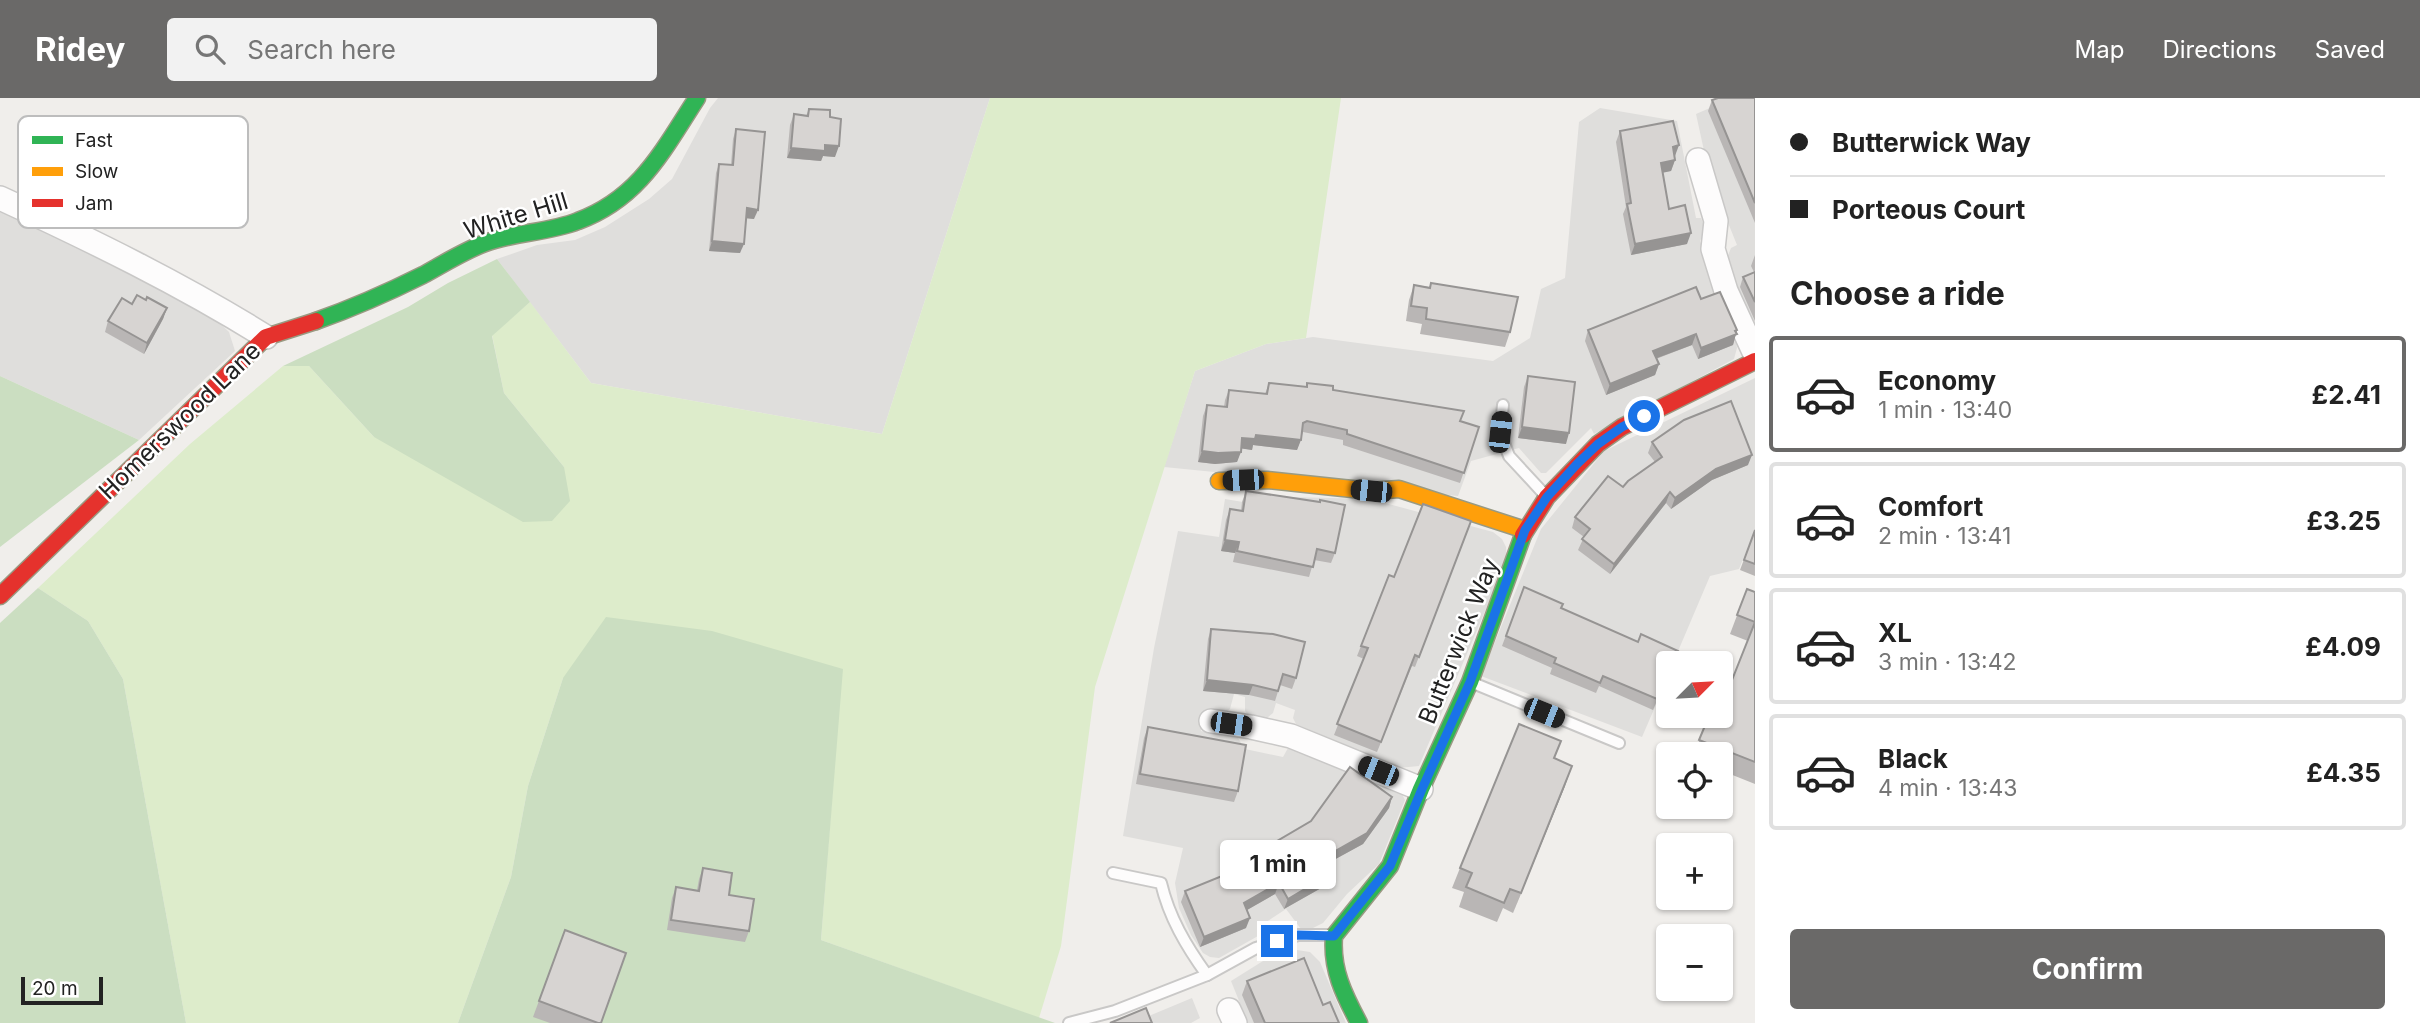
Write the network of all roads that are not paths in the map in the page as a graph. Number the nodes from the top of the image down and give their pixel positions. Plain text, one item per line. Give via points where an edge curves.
1 (697, 98) edge
2 (1698, 160) dead end
3 (0, 198) edge
4 (18, 206) edge
5 (64, 228) edge
6 (266, 337) junction
7 (1755, 354) edge
8 (1755, 361) edge
9 (1503, 405) dead end
10 (1219, 481) dead end
11 (1547, 497) junction
12 (1525, 530) junction
13 (0, 596) edge
14 (1470, 682) junction
15 (1211, 721) dead end
16 (1619, 743) dead end
17 (1422, 789) junction
18 (1113, 873) dead end
19 (1334, 936) junction
20 (1207, 975) junction
21 (1069, 1023) edge
22 (1359, 1023) edge

1 - 6 street, White Hill via 649,172 606,208 578,222 485,243 342,312
2 - 7 street via 1716,221 1713,249
3 - 4 street, Homerswood Lane
5 - 6 street, Homerswood Lane via 216,306
6 - 13 street, Homerswood Lane
8 - 11 street, Butterwick Way via 1622,427 1598,444
9 - 11 lane via 1500,432 1509,456
10 - 12 street via 1399,489
11 - 12 street, Butterwick Way
12 - 14 street, Butterwick Way
14 - 16 lane
14 - 17 street, Butterwick Way
15 - 17 street via 1292,736
17 - 19 street, Butterwick Way via 1390,866
18 - 20 lane via 1161,883 1179,932
19 - 20 lane via 1298,935 1266,944
19 - 22 street via 1333,966
20 - 21 lane via 1115,1011

